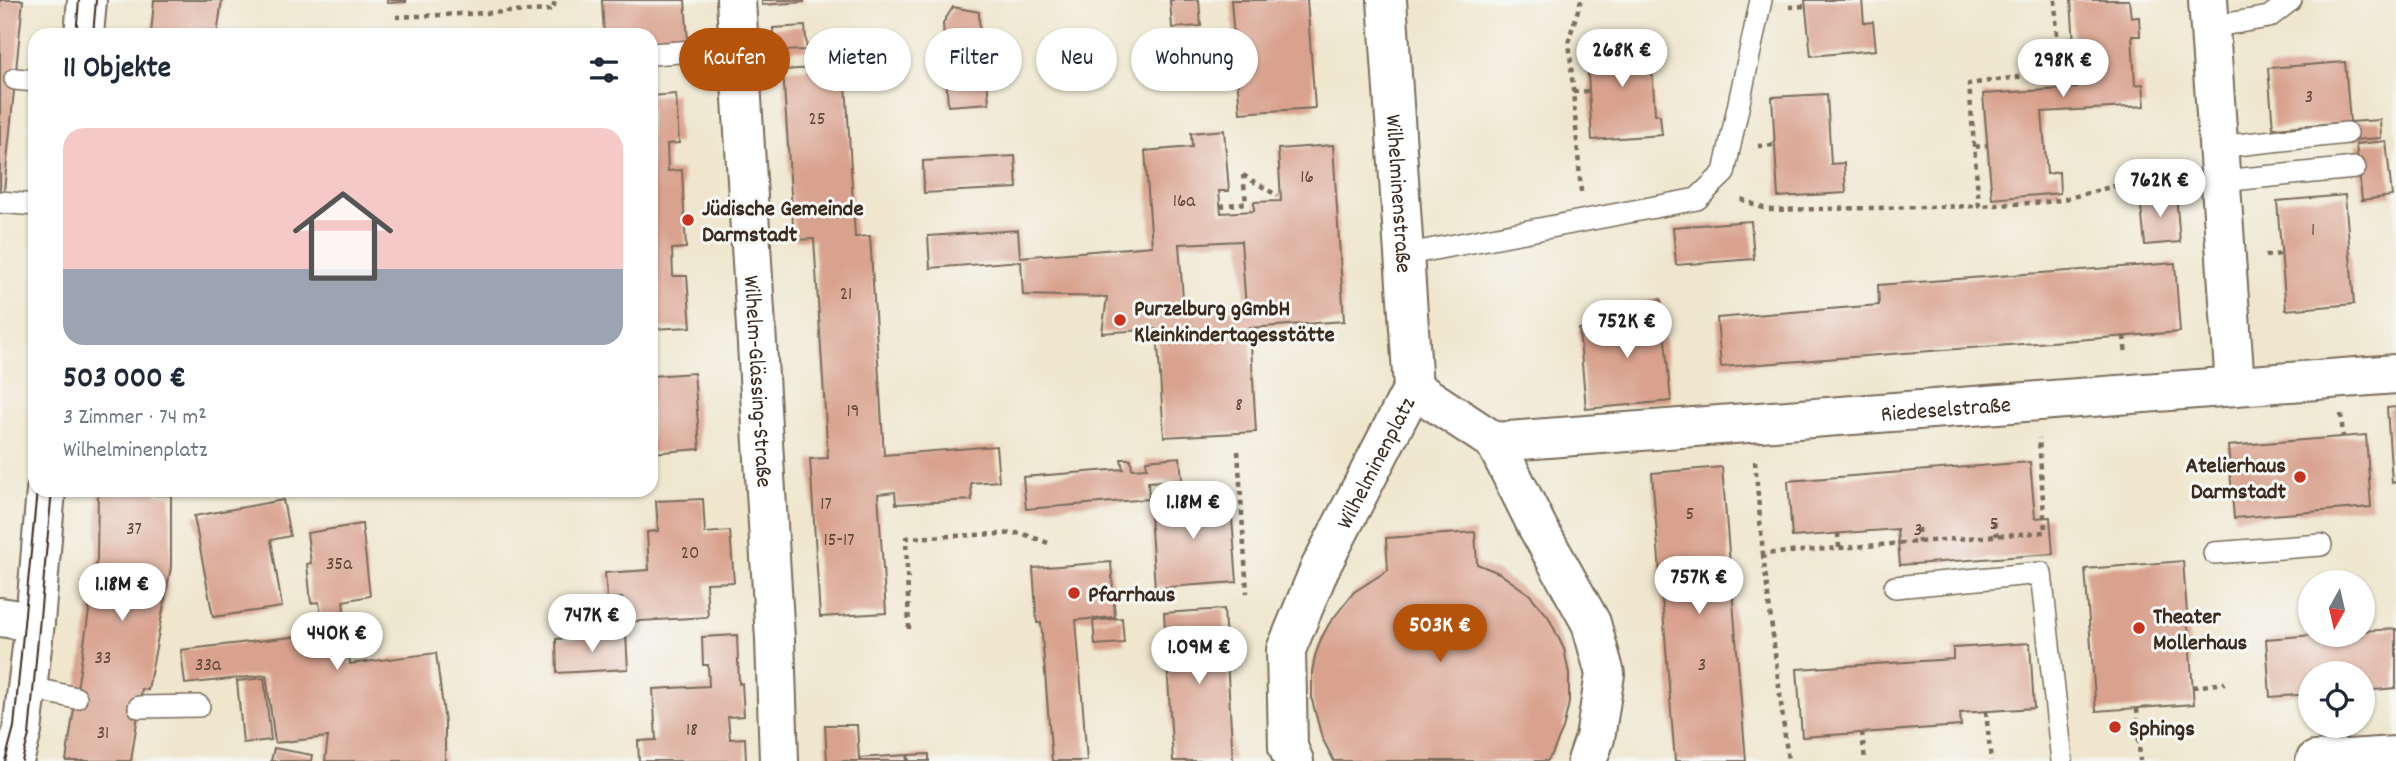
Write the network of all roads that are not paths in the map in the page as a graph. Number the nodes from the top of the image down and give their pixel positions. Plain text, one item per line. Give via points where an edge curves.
1 (87, 0) edge
2 (736, 0) edge
3 (1387, 0) edge
4 (1761, 0) edge
5 (2291, 0) edge
6 (2209, 13) edge
7 (85, 28) edge
8 (738, 28) edge
9 (679, 52) edge
10 (658, 54) edge
11 (742, 91) edge
12 (2347, 133) dead end
13 (2211, 164) junction
14 (2354, 168) dead end
15 (0, 202) edge
16 (28, 204) edge
17 (1404, 255) junction
18 (2396, 374) edge
19 (2235, 386) junction
20 (1413, 388) junction
21 (1495, 442) junction
22 (44, 497) edge
23 (2321, 545) dead end
24 (2214, 553) dead end
25 (1895, 587) dead end
26 (18, 619) edge
27 (27, 687) junction
28 (76, 698) dead end
29 (199, 706) dead end
30 (139, 707) dead end
31 (2396, 755) edge
32 (14, 761) edge
33 (779, 761) edge
34 (1294, 761) edge
35 (1587, 761) edge
36 (2062, 761) edge
37 (2315, 761) edge

1 - 7 street
2 - 8 street, Wilhelm-Glässing-Straße
3 - 17 street, Wilhelminenstraße
4 - 17 lane via 1724,173 1697,199
5 - 6 lane via 2269,18
6 - 13 street
9 - 10 lane
11 - 33 street, Wilhelm-Glässing-Straße
12 - 13 lane
13 - 14 lane
13 - 19 street
15 - 16 lane
17 - 20 street, Wilhelminenstraße
18 - 19 street, Riedeselstraße
19 - 21 street, Riedeselstraße
20 - 21 street, Wilhelminenplatz
20 - 34 street, Wilhelminenplatz via 1320,568 1286,650 1288,747
21 - 35 street via 1591,623 1605,674
22 - 26 street
23 - 24 lane
25 - 36 lane via 2041,573
26 - 27 street
27 - 28 lane
27 - 32 street
29 - 30 lane
31 - 37 street

